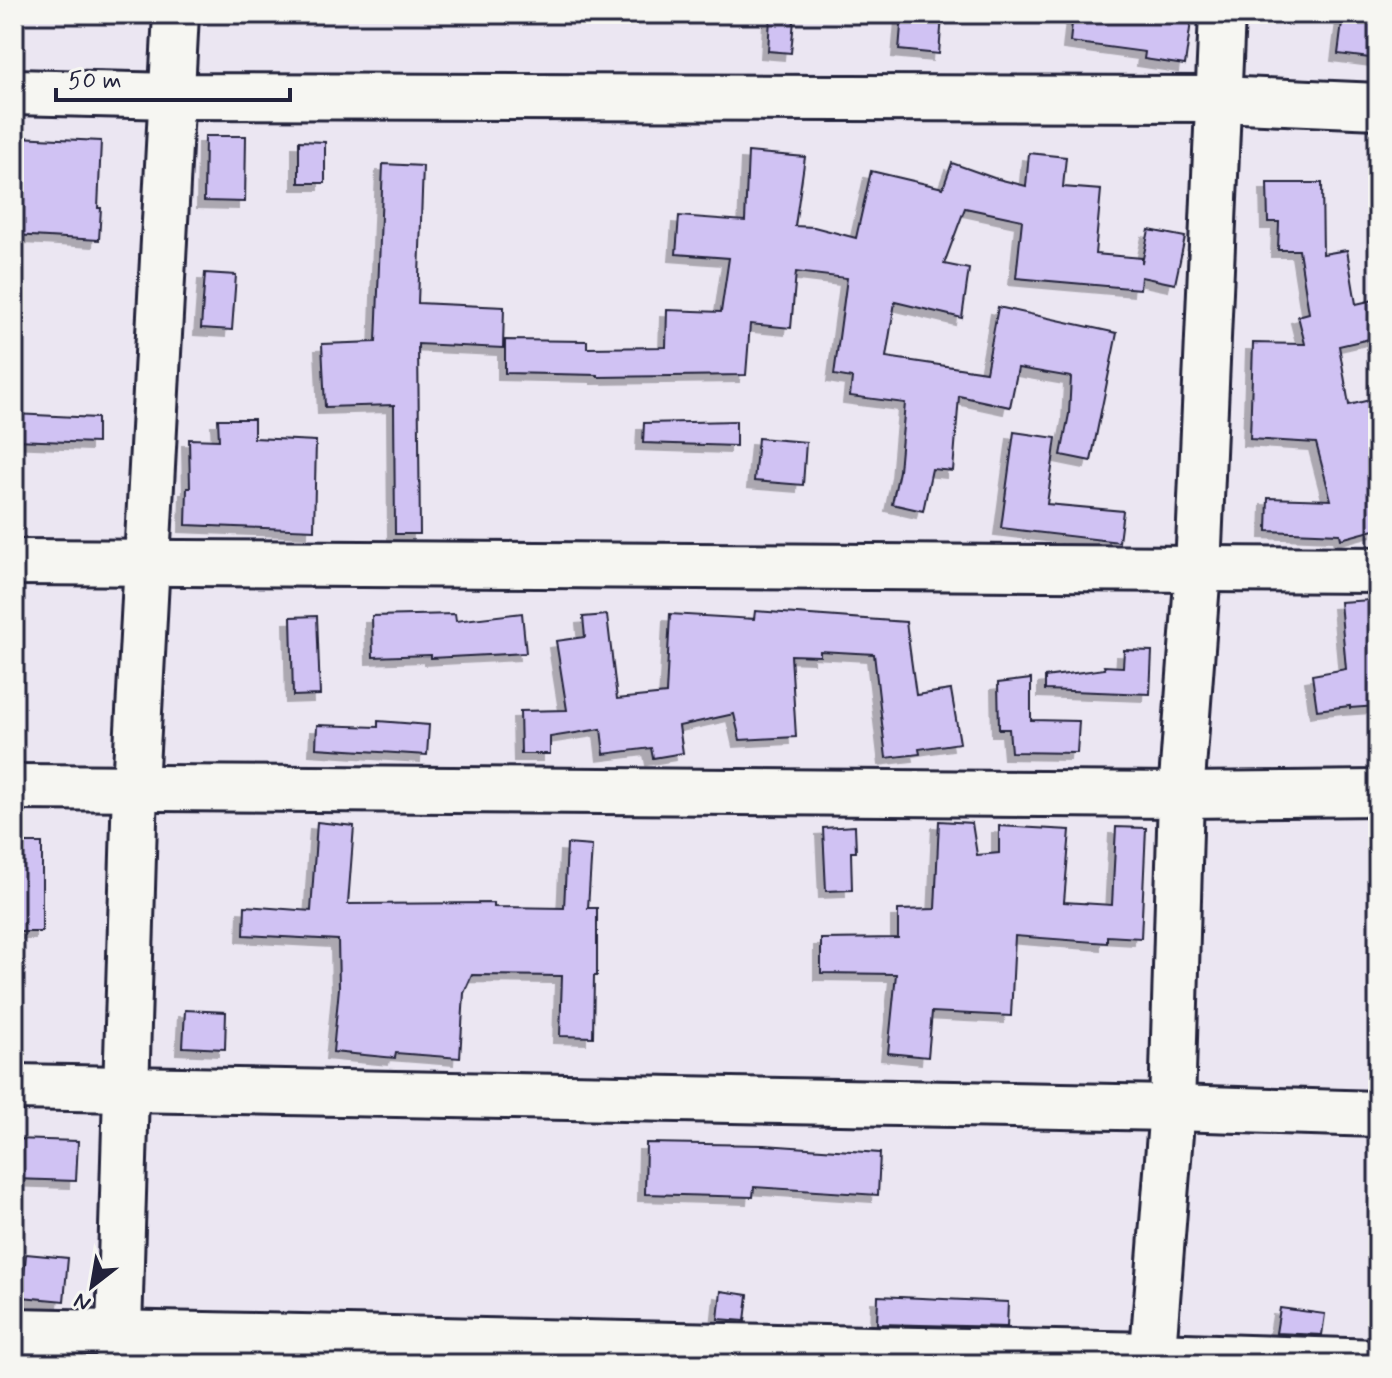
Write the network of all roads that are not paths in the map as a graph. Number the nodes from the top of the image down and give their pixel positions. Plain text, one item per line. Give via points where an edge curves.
1 (176, 14) edge
2 (1222, 14) edge
3 (14, 92) edge
4 (173, 96) junction
5 (1218, 99) junction
6 (1378, 106) edge
7 (14, 562) edge
8 (147, 563) junction
9 (1198, 569) junction
10 (1378, 570) edge
11 (14, 787) edge
12 (135, 787) junction
13 (1378, 793) edge
14 (1181, 795) junction
15 (14, 1087) edge
16 (128, 1089) junction
17 (1172, 1108) junction
18 (1378, 1114) edge
19 (14, 1331) edge
20 (118, 1348) edge
21 (1152, 1360) edge
22 (1378, 1362) edge

1 - 4 street
2 - 5 street
3 - 4 street
4 - 5 street
4 - 8 street
5 - 6 street
5 - 9 street
7 - 8 street
8 - 9 street
8 - 12 street
9 - 10 street
9 - 14 street
11 - 12 street
12 - 14 street
12 - 16 street
13 - 14 street
14 - 17 street
15 - 16 street
16 - 17 street
16 - 20 street
17 - 18 street
17 - 21 street
19 - 20 street
20 - 21 street
21 - 22 street

